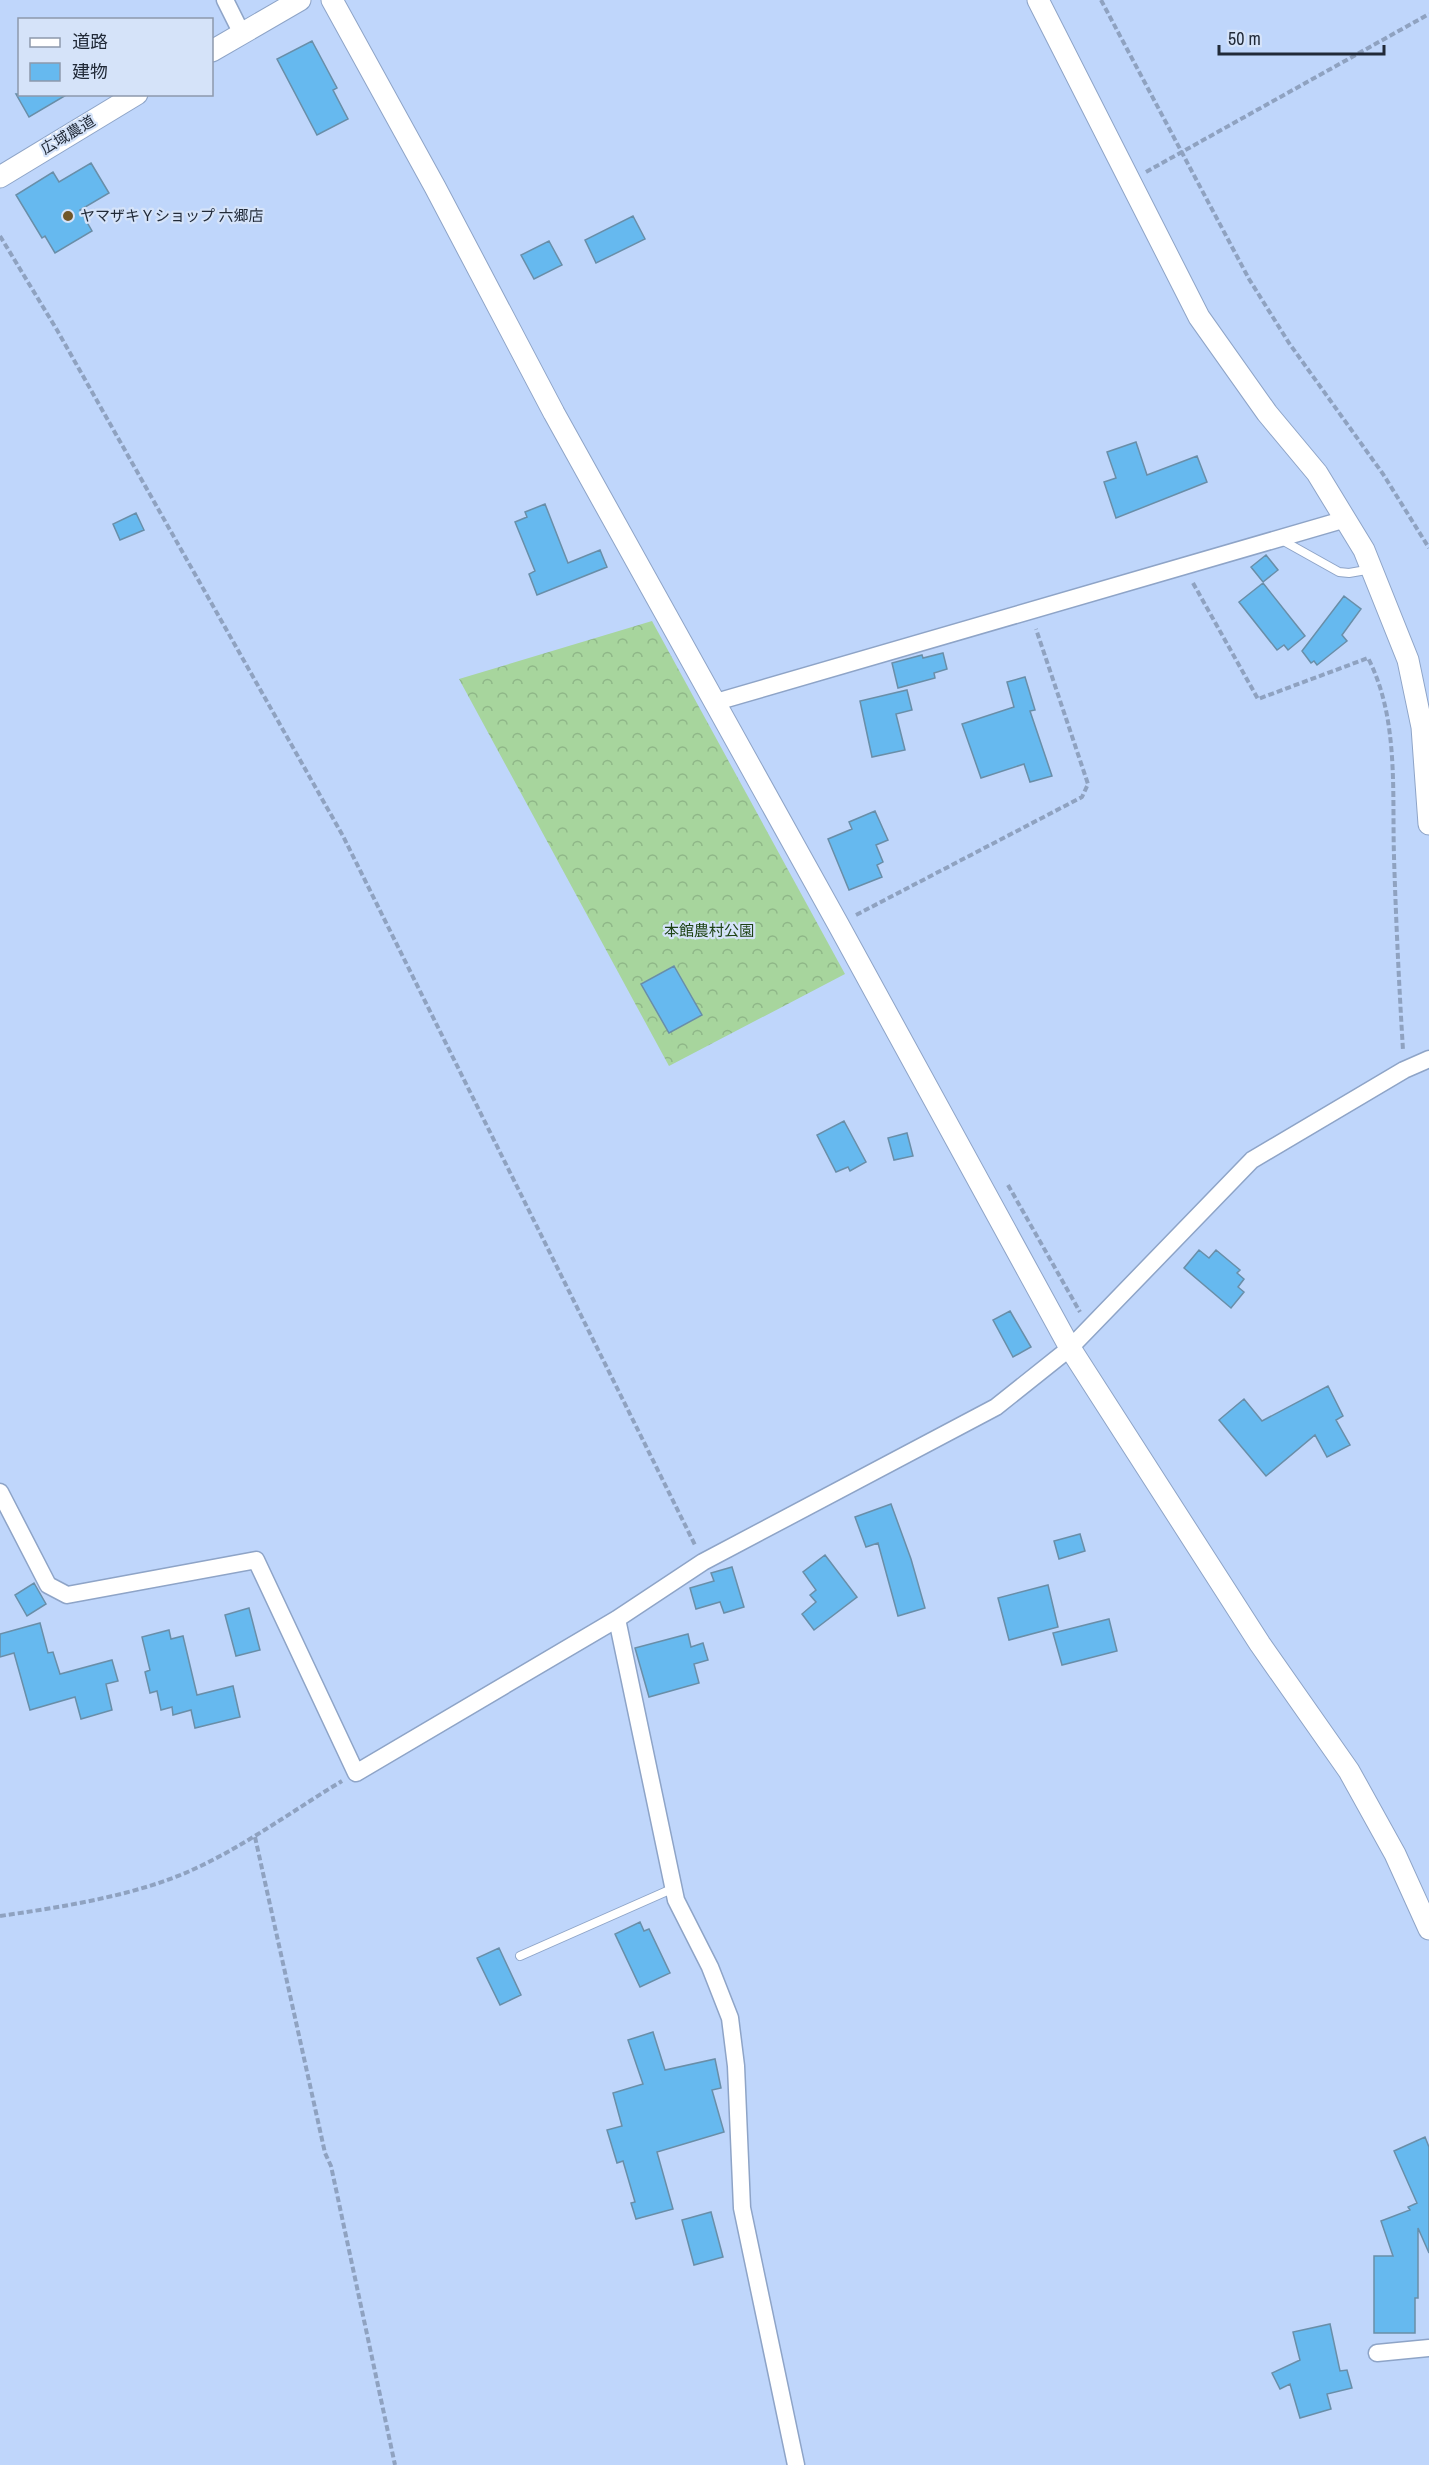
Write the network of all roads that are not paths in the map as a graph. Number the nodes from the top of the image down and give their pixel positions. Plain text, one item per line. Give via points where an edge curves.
1 (225, 0) edge
2 (300, 0) edge
3 (332, 0) edge
4 (1038, 0) edge
5 (242, 34) junction
6 (213, 50) edge
7 (134, 96) edge
8 (0, 177) edge
9 (1346, 519) junction
10 (1280, 538) junction
11 (1372, 569) junction
12 (716, 702) junction
13 (1429, 824) edge
14 (1429, 1059) edge
15 (1070, 1348) junction
16 (0, 1492) edge
17 (617, 1619) junction
18 (674, 1888) junction
19 (1429, 1929) edge
20 (520, 1956) dead end
21 (1429, 2348) edge
22 (1377, 2353) dead end
23 (796, 2465) edge

1 - 5 street
2 - 5 street
3 - 12 street via 554,413
4 - 9 street via 1198,317 1317,474
5 - 6 street
7 - 8 street, 広域農道
9 - 10 street
9 - 11 street
10 - 11 lane via 1340,572
10 - 12 street
11 - 13 street via 1408,660 1422,727
12 - 15 street
14 - 15 street via 1252,1161
15 - 17 street via 996,1407 703,1562
15 - 19 street via 1260,1644 1349,1771 1395,1854
16 - 17 street via 48,1585 67,1595 256,1560 356,1773
17 - 18 street
18 - 20 lane
18 - 23 street via 730,2018 742,2208
21 - 22 street

